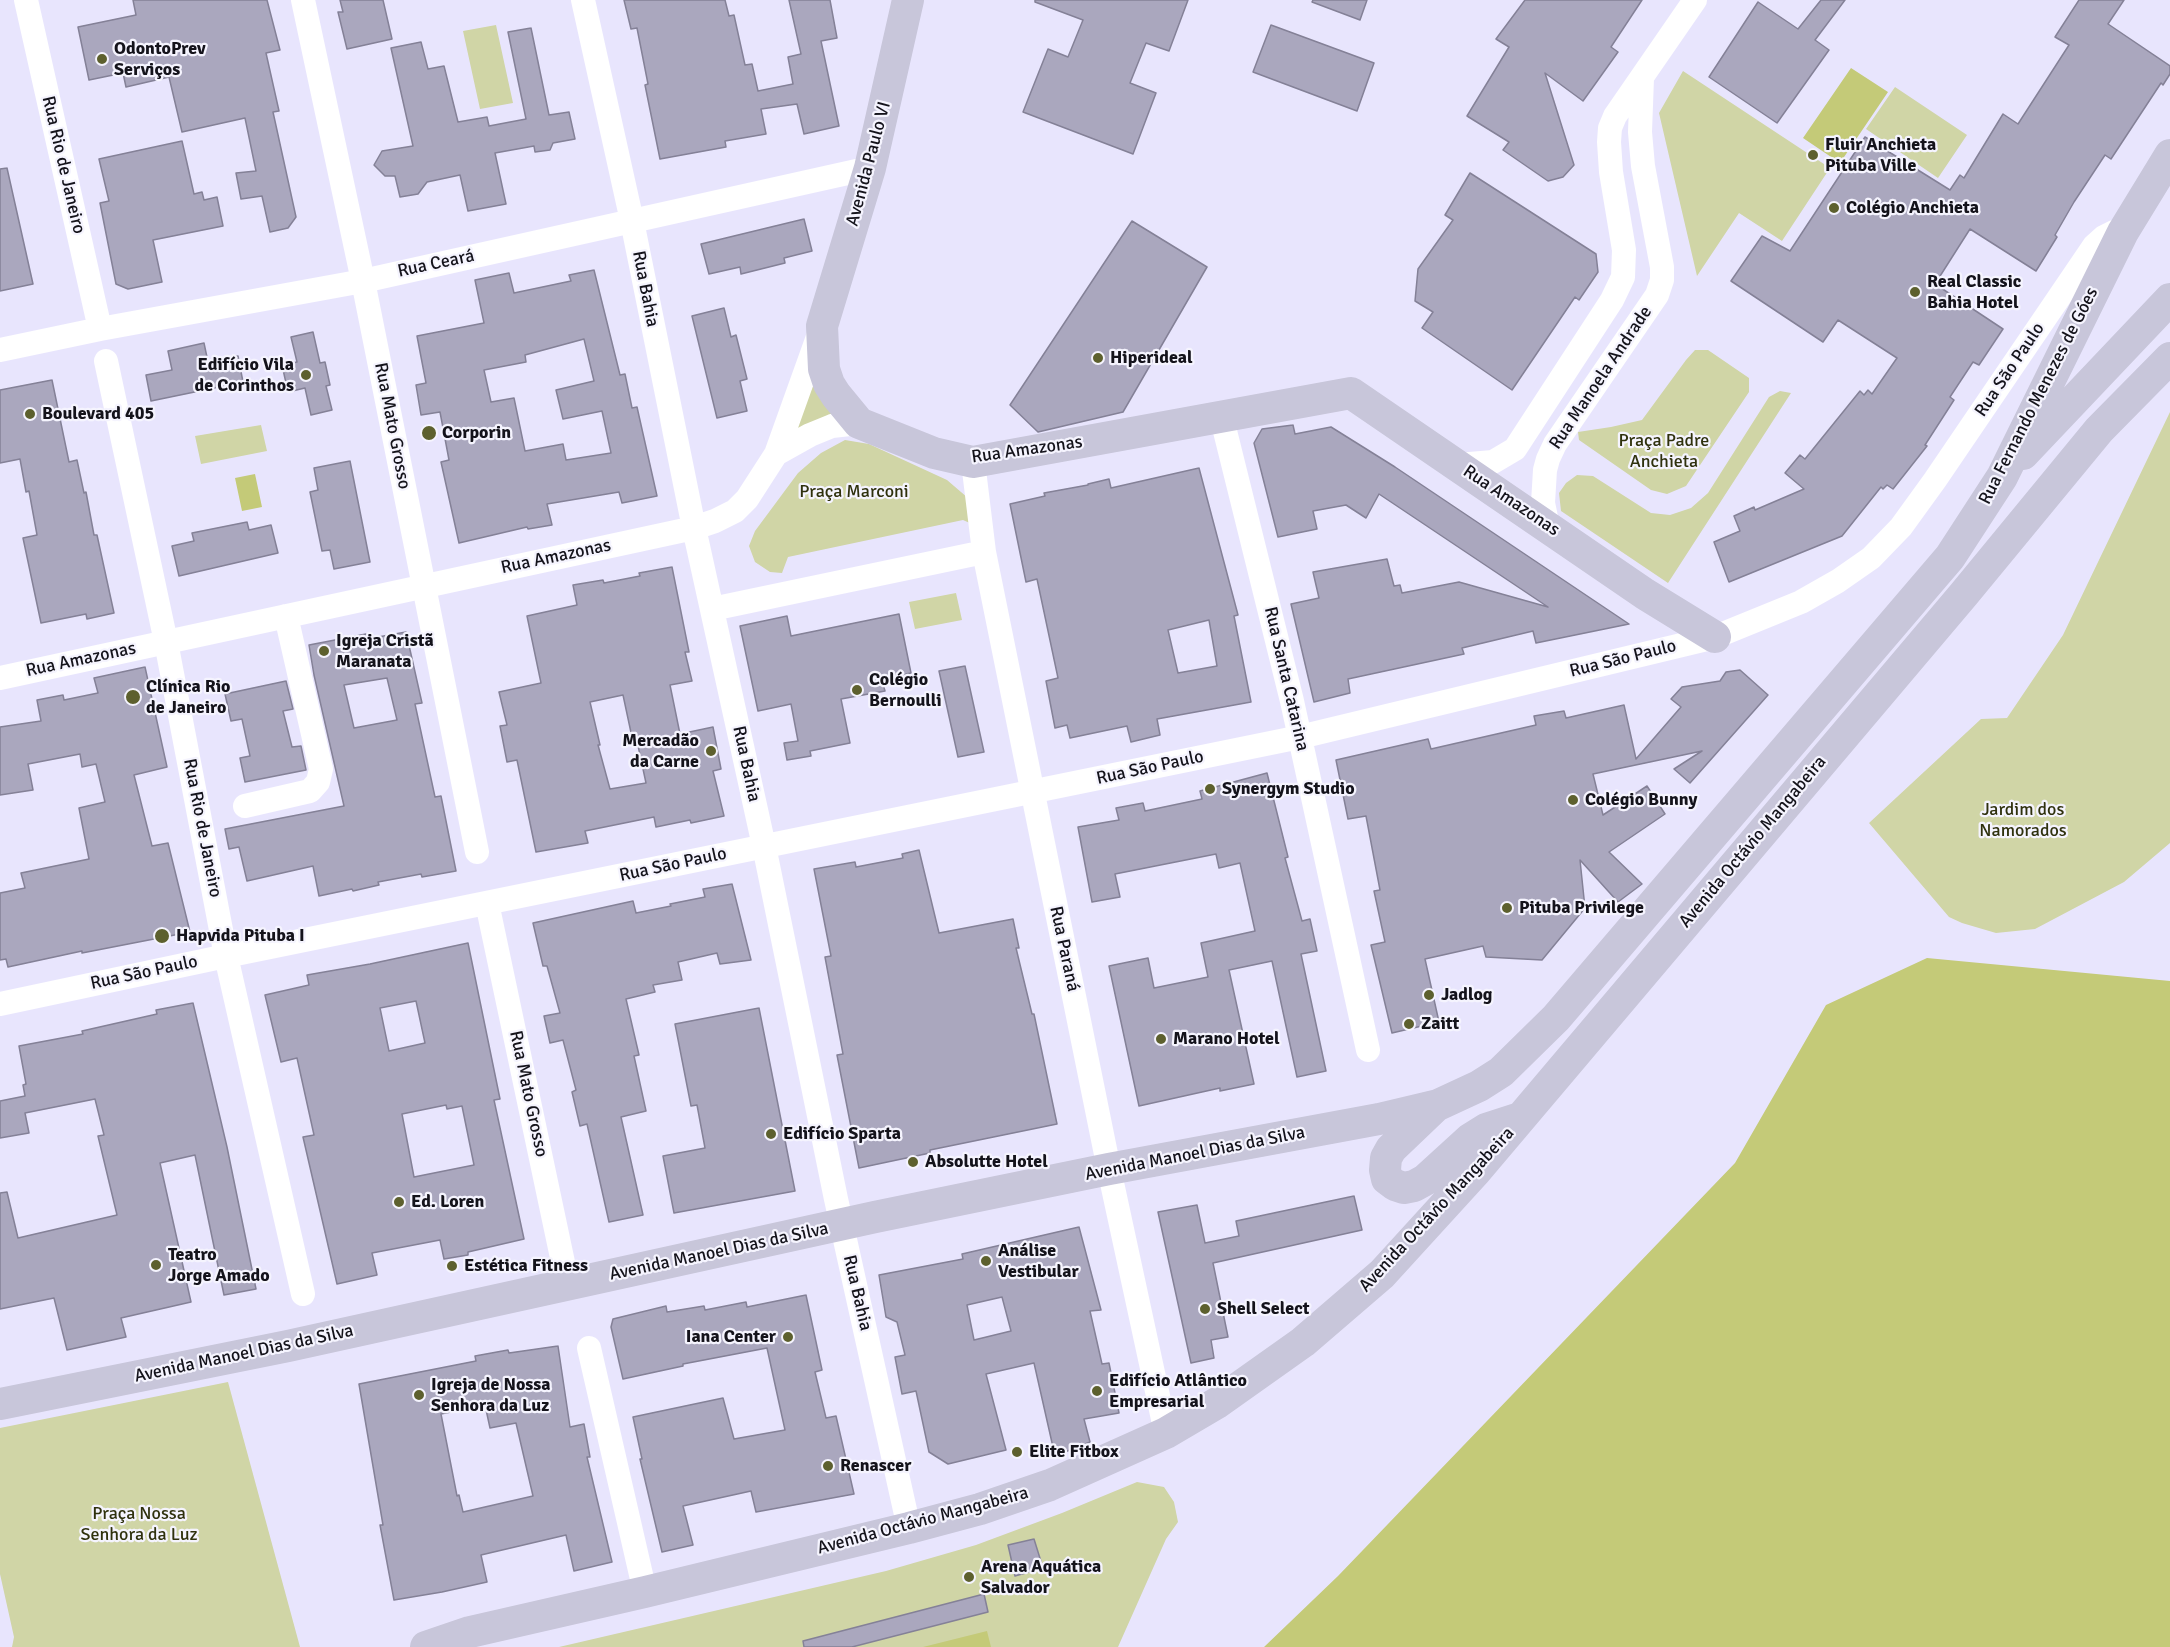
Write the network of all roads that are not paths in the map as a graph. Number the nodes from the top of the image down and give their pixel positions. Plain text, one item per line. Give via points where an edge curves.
1 (26, 0) edge
2 (303, 0) edge
3 (583, 0) edge
4 (908, 0) edge
5 (1695, 0) edge
6 (1642, 78) junction
7 (2170, 155) edge
8 (870, 168) junction
9 (632, 221) junction
10 (2123, 232) junction
11 (1624, 264) junction
12 (1662, 267) junction
13 (363, 281) junction
14 (2170, 298) edge
15 (822, 327) junction
16 (100, 329) junction
17 (0, 350) edge
18 (2170, 358) edge
19 (106, 361) dead end
20 (1221, 415) junction
21 (859, 423) junction
22 (776, 454) junction
23 (973, 462) junction
24 (1458, 465) junction
25 (2002, 477) junction
26 (1548, 527) junction
27 (693, 528) junction
28 (984, 552) junction
29 (424, 586) junction
30 (712, 609) junction
31 (286, 616) junction
32 (1893, 626) joint
33 (1714, 637) junction
34 (166, 642) junction
35 (0, 678) edge
36 (1300, 737) junction
37 (1032, 792) junction
38 (245, 806) dead end
39 (764, 846) junction
40 (477, 852) dead end
41 (488, 903) junction
42 (226, 956) junction
43 (0, 1004) edge
44 (1368, 1050) dead end
45 (1438, 1105) junction
46 (1521, 1118) junction
47 (1109, 1169) junction
48 (842, 1225) junction
49 (568, 1286) junction
50 (303, 1294) dead end
51 (589, 1348) dead end
52 (0, 1404) edge
53 (1166, 1433) junction
54 (909, 1528) junction
55 (645, 1592) junction
56 (426, 1647) edge

1 - 16 street, Rua Rio de Janeiro
2 - 13 street, Rua Mato Grosso
3 - 9 street, Rua Bahia
4 - 8 main road, Avenida Paulo VI
5 - 6 street, Rua Manoela Andrade
6 - 11 street, Rua Manoela Andrade via 1616,116 1609,142
6 - 12 street, Rua Manoela Andrade via 1643,166
7 - 10 main road, Rua Fernando Menezes de Góes
8 - 9 street, Rua Ceará
8 - 15 main road, Avenida Paulo VI
9 - 13 street, Rua Ceará
9 - 27 street, Rua Bahia
10 - 25 main road, Rua Fernando Menezes de Góes
10 - 33 street, Rua São Paulo via 2114,232 2094,246 1935,480 1901,527 1871,558 1801,602
11 - 12 street
11 - 24 street, Rua Manoela Andrade via 1623,277 1612,300 1515,449 1493,462
12 - 26 street, Rua Manoela Andrade via 1656,295 1548,459 1543,503
13 - 16 street, Rua Ceará
13 - 29 street, Rua Mato Grosso
14 - 25 main road
15 - 21 main road, Avenida Paulo VI via 824,369 829,384
15 - 22 street, Avenida Paulo VI
16 - 17 street, Rua Ceará
18 - 46 main road, Avenida Octávio Mangabeira via 2099,430
19 - 34 street, Rua Rio de Janeiro
20 - 23 main road, Rua Amazonas
20 - 24 main road, Rua Amazonas via 1351,393
20 - 36 street, Rua Santa Catarina
21 - 22 street, Rua Amazonas via 832,426
21 - 23 main road, Rua Amazonas via 934,453
22 - 27 street, Rua Amazonas via 735,511
23 - 28 street, Rua Paraná
24 - 26 main road, Rua Amazonas
25 - 32 main road, Rua Fernando Menezes de Góes via 1950,557
26 - 33 main road, Rua Amazonas
27 - 29 street, Rua Amazonas
27 - 30 street, Rua Bahia
28 - 30 street
28 - 37 street, Rua Paraná
29 - 31 street, Rua Amazonas
29 - 40 street, Rua Mato Grosso
30 - 39 street, Rua Bahia
31 - 34 street, Rua Amazonas
31 - 38 street via 321,770 318,783 310,791
32 - 45 main road, Avenida Octávio Mangabeira via 1556,1018 1502,1072
33 - 36 street, Rua São Paulo
34 - 35 street, Rua Amazonas
34 - 42 street, Rua Rio de Janeiro
36 - 37 street, Rua São Paulo
36 - 44 street, Rua Santa Catarina
37 - 39 street, Rua São Paulo
37 - 47 street, Rua Paraná
39 - 41 street, Rua São Paulo
39 - 48 street, Rua Bahia
41 - 42 street, Rua São Paulo
41 - 49 street, Rua Mato Grosso
42 - 43 street, Rua São Paulo
42 - 50 street, Rua Rio de Janeiro
45 - 46 main road via 1386,1158 1385,1170 1395,1185 1414,1186 1485,1129
45 - 47 main road, Avenida Manoel Dias da Silva
46 - 53 main road, Avenida Octávio Mangabeira via 1450,1200 1352,1302 1263,1371
47 - 48 main road, Avenida Manoel Dias da Silva
47 - 53 street, Rua Paraná
48 - 49 main road, Avenida Manoel Dias da Silva
48 - 54 street, Rua Bahia
49 - 52 main road, Avenida Manoel Dias da Silva
51 - 55 street
53 - 54 main road, Avenida Octávio Mangabeira via 1050,1485
54 - 55 main road, Avenida Octávio Mangabeira
55 - 56 main road, Avenida Octávio Mangabeira via 470,1632

